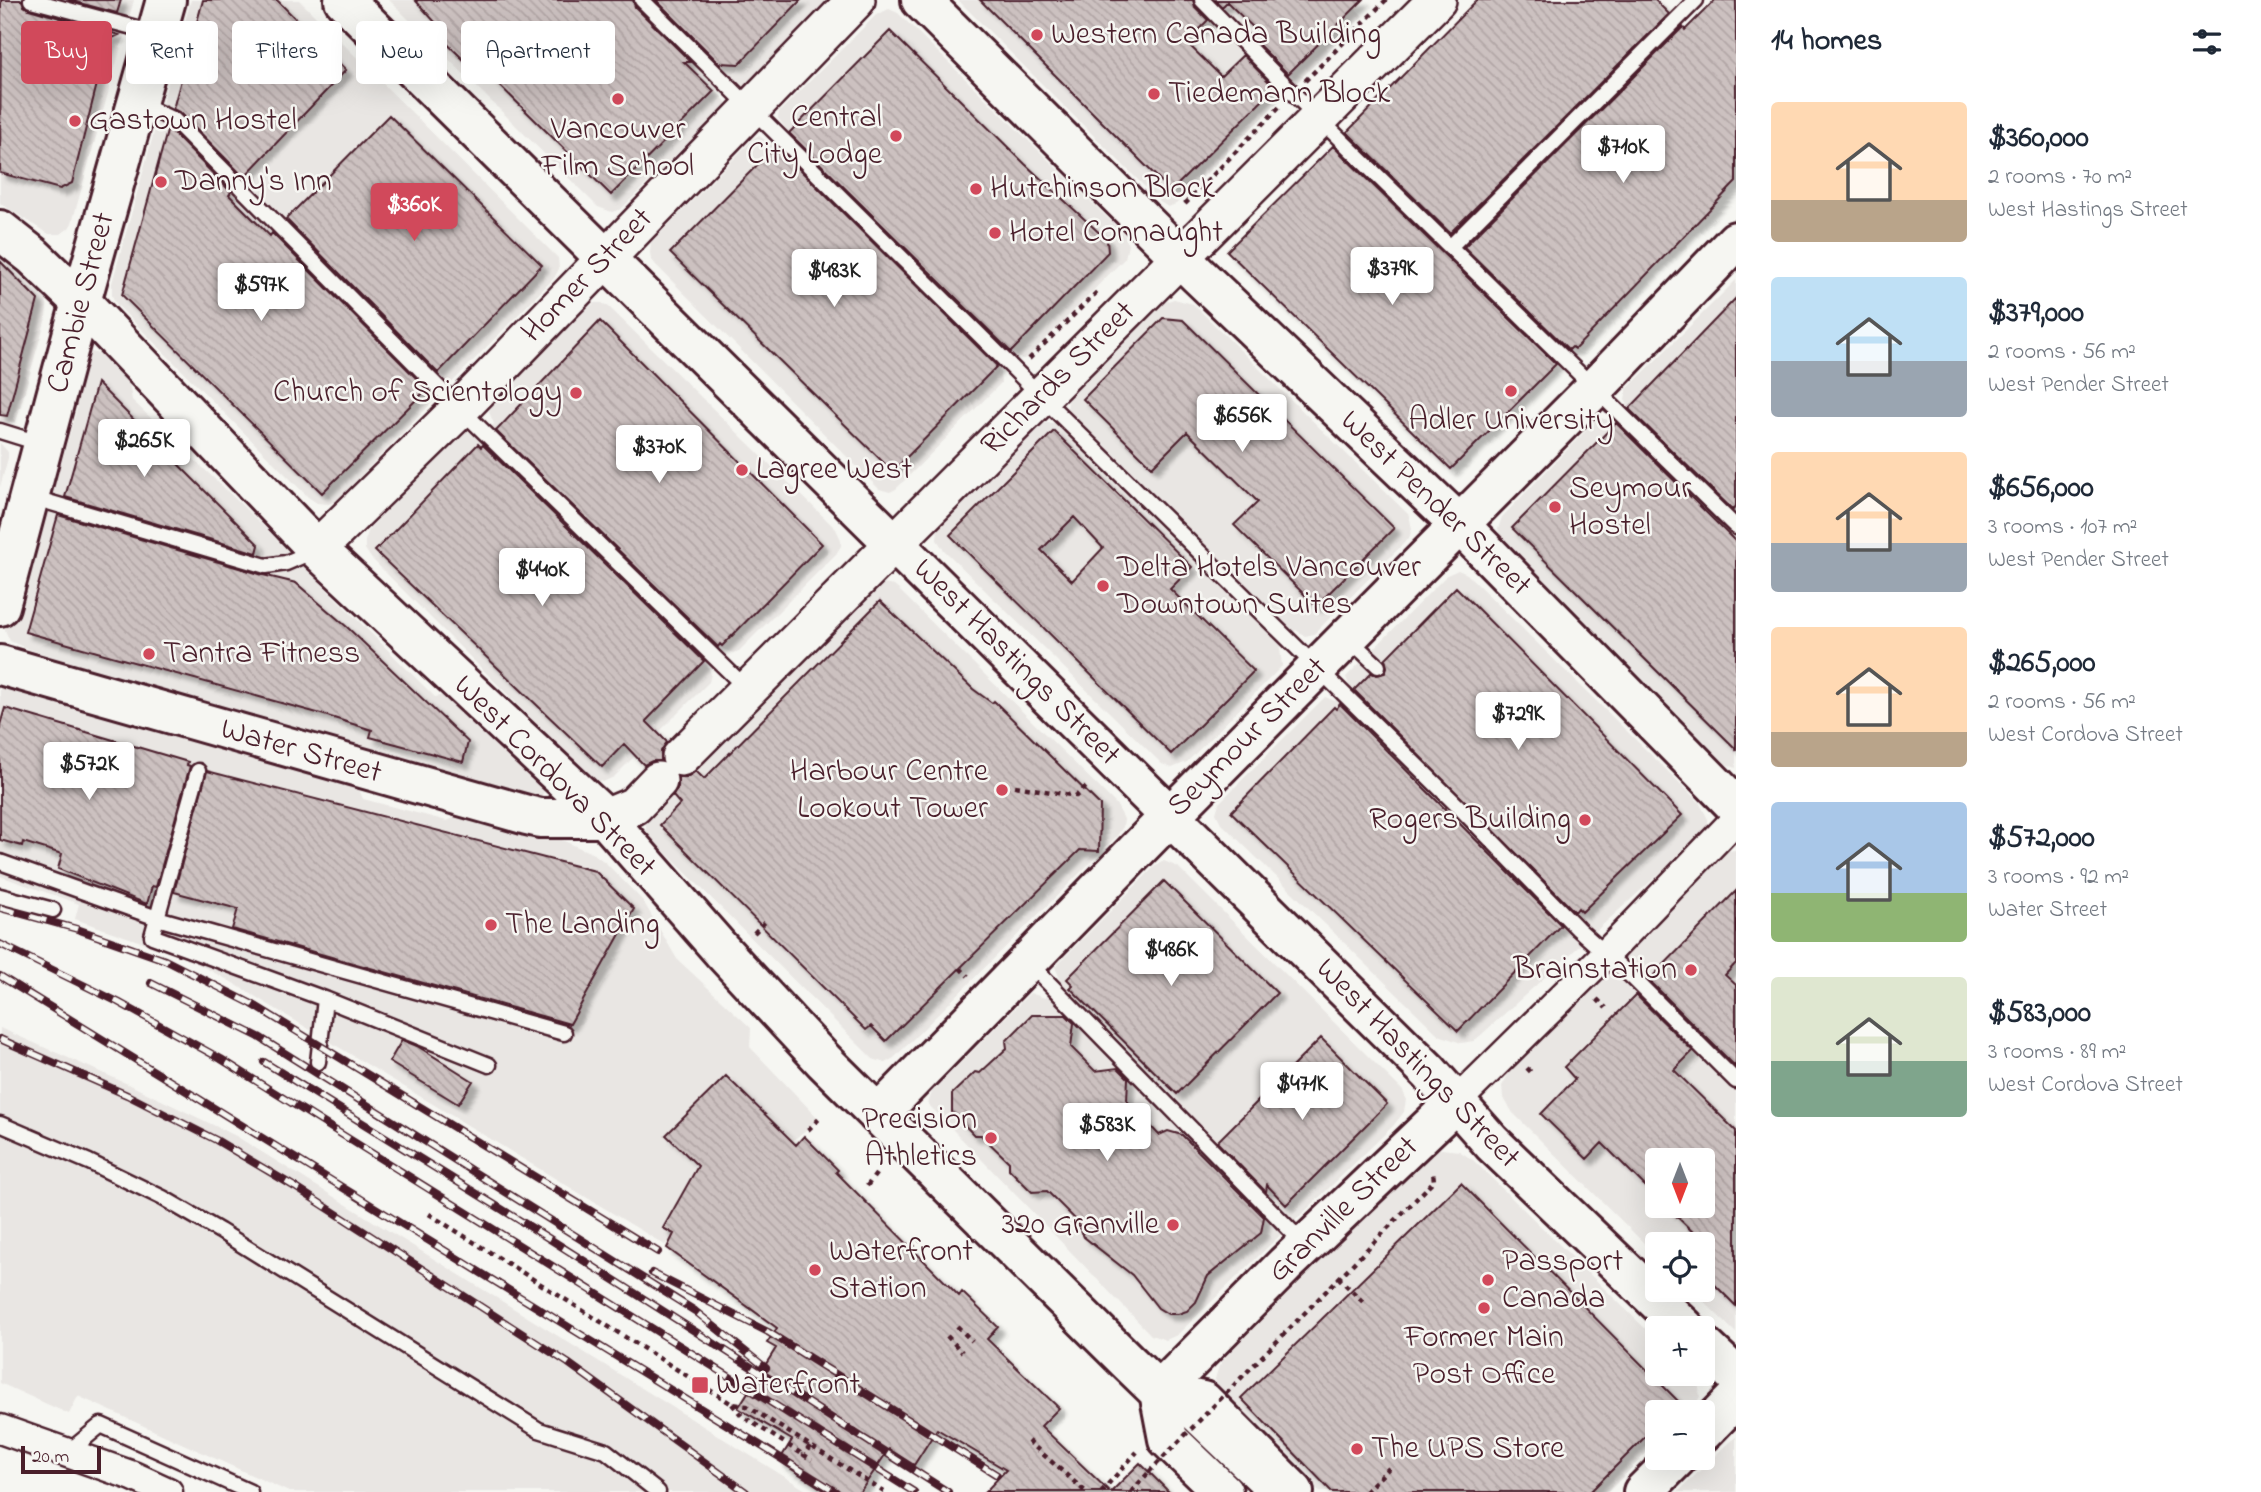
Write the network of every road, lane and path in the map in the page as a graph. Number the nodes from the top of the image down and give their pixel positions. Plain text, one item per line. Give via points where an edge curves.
1 (31, 0) edge
2 (344, 0) edge
3 (642, 0) edge
4 (856, 0) edge
5 (921, 0) edge
6 (1202, 0) edge
7 (1386, 0) edge
8 (1437, 0) edge
9 (1696, 0) edge
10 (161, 16) edge
11 (1308, 79) dead end
12 (1285, 101) dead end
13 (137, 103) junction
14 (751, 108) junction
15 (1319, 118) junction
16 (1182, 208) dead end
17 (0, 230) edge
18 (1736, 242) edge
19 (1450, 247) junction
20 (606, 258) junction
21 (1181, 258) junction
22 (1103, 285) dead end
23 (81, 302) junction
24 (1029, 359) dead end
25 (1594, 389) junction
26 (1041, 396) junction
27 (460, 409) junction
28 (0, 431) edge
29 (44, 444) junction
30 (30, 497) junction
31 (1459, 524) junction
32 (1736, 527) edge
33 (895, 544) junction
34 (317, 549) junction
35 (0, 606) edge
36 (1347, 638) junction
37 (0, 665) edge
38 (1378, 666) dead end
39 (1319, 667) junction
40 (747, 690) junction
41 (198, 771) dead end
42 (1015, 786) dead end
43 (1087, 786) dead end
44 (1736, 806) edge
45 (1170, 816) junction
46 (605, 818) junction
47 (1736, 819) edge
48 (0, 862) edge
49 (0, 896) edge
50 (53, 910) dead end
51 (157, 918) junction
52 (765, 922) dead end
53 (754, 933) dead end
54 (1606, 954) junction
55 (1028, 962) junction
56 (960, 968) dead end
57 (968, 976) dead end
58 (326, 999) junction
59 (564, 1033) dead end
60 (318, 1062) dead end
61 (489, 1065) dead end
62 (1736, 1082) edge
63 (1455, 1103) junction
64 (878, 1115) junction
65 (819, 1119) dead end
66 (0, 1124) edge
67 (808, 1130) dead end
68 (1433, 1172) dead end
69 (876, 1174) dead end
70 (867, 1186) dead end
71 (429, 1214) dead end
72 (920, 1240) dead end
73 (1306, 1247) junction
74 (911, 1248) dead end
75 (1338, 1277) junction
76 (1365, 1304) dead end
77 (1672, 1316) edge
78 (957, 1326) dead end
79 (947, 1336) dead end
80 (972, 1341) dead end
81 (962, 1352) dead end
82 (1715, 1356) edge
83 (1736, 1376) edge
84 (1159, 1392) junction
85 (1736, 1398) edge
86 (732, 1404) junction
87 (1715, 1420) edge
88 (0, 1429) edge
89 (1028, 1441) dead end
90 (810, 1446) junction
91 (1137, 1452) dead end
92 (67, 1453) junction
93 (802, 1454) dead end
94 (812, 1460) dead end
95 (1389, 1468) dead end
96 (1665, 1470) edge
97 (169, 1492) edge
98 (250, 1492) edge
99 (658, 1492) edge
100 (884, 1492) edge
101 (1086, 1492) edge
102 (1101, 1492) edge
103 (1131, 1492) edge
104 (1223, 1492) edge
105 (1263, 1492) edge
106 (1294, 1492) edge
107 (1365, 1492) edge
108 (1643, 1492) edge

1 - 10 lane
2 - 20 main road, West Hastings Street
3 - 14 lane
4 - 14 street, Homer Street
5 - 21 main road, West Pender Street
6 - 15 lane
7 - 11 path
8 - 15 street, Richards Street
9 - 19 lane
10 - 13 main road, Cambie Street
12 - 16 path
13 - 23 main road, Cambie Street
13 - 27 lane via 174,120
14 - 20 street, Homer Street
14 - 26 lane
15 - 19 lane
15 - 21 street, Richards Street
17 - 23 main road, West Cordova Street
18 - 25 main road, Seymour Street
19 - 25 lane
20 - 27 street, Homer Street
20 - 33 main road, West Hastings Street
21 - 26 street, Richards Street
21 - 31 main road, West Pender Street
22 - 24 path, Richards Street
23 - 29 main road, Cambie Street
23 - 34 main road, West Cordova Street
25 - 31 main road, Seymour Street
25 - 32 lane
26 - 33 street, Richards Street
26 - 39 lane
27 - 34 street, Homer Street
27 - 40 lane
28 - 29 lane
29 - 30 main road, Cambie Street
30 - 34 lane via 266,566
30 - 35 main road, Cambie Street
31 - 36 main road, Seymour Street
31 - 44 main road, West Pender Street
33 - 40 street, Richards Street
33 - 45 main road, West Hastings Street
34 - 46 main road, West Cordova Street
36 - 38 lane
36 - 39 main road, Seymour Street
37 - 46 main road, Water Street via 527,815
39 - 45 main road, Seymour Street
39 - 54 lane
40 - 46 street, Richards Street via 634,806
41 - 51 lane
42 - 43 path via 1076,796
45 - 55 main road, Seymour Street
45 - 63 main road, West Hastings Street
46 - 64 main road, West Cordova Street via 722,951
47 - 54 street, Granville Street
48 - 51 lane
49 - 50 lane
51 - 58 lane via 152,936
51 - 59 lane
52 - 53 path
54 - 62 lane
54 - 63 street, Granville Street
55 - 64 main road, Seymour Street
55 - 73 lane
56 - 57 path
58 - 60 lane
58 - 61 lane
63 - 73 main road, Granville Street
63 - 77 main road, West Hastings Street
64 - 84 main road, West Cordova Street
65 - 67 path
66 - 99 lane via 163,1198 539,1430 606,1451
68 - 75 path, bridge via 1434,1181
69 - 70 path
71 - 86 path
72 - 74 path
73 - 84 main road, Granville Street
75 - 76 path
75 - 103 path, bridge
78 - 80 path
79 - 81 path
82 - 83 main road
84 - 104 main road via 1168,1439
84 - 105 lane
84 - 106 main road via 1203,1401
85 - 87 main road
86 - 90 path via 747,1406
86 - 93 path via 742,1416
88 - 92 street
89 - 101 path
90 - 94 path via 804,1455
90 - 100 path
91 - 102 path
92 - 97 street
92 - 98 lane via 102,1425
95 - 107 path
96 - 108 main road

